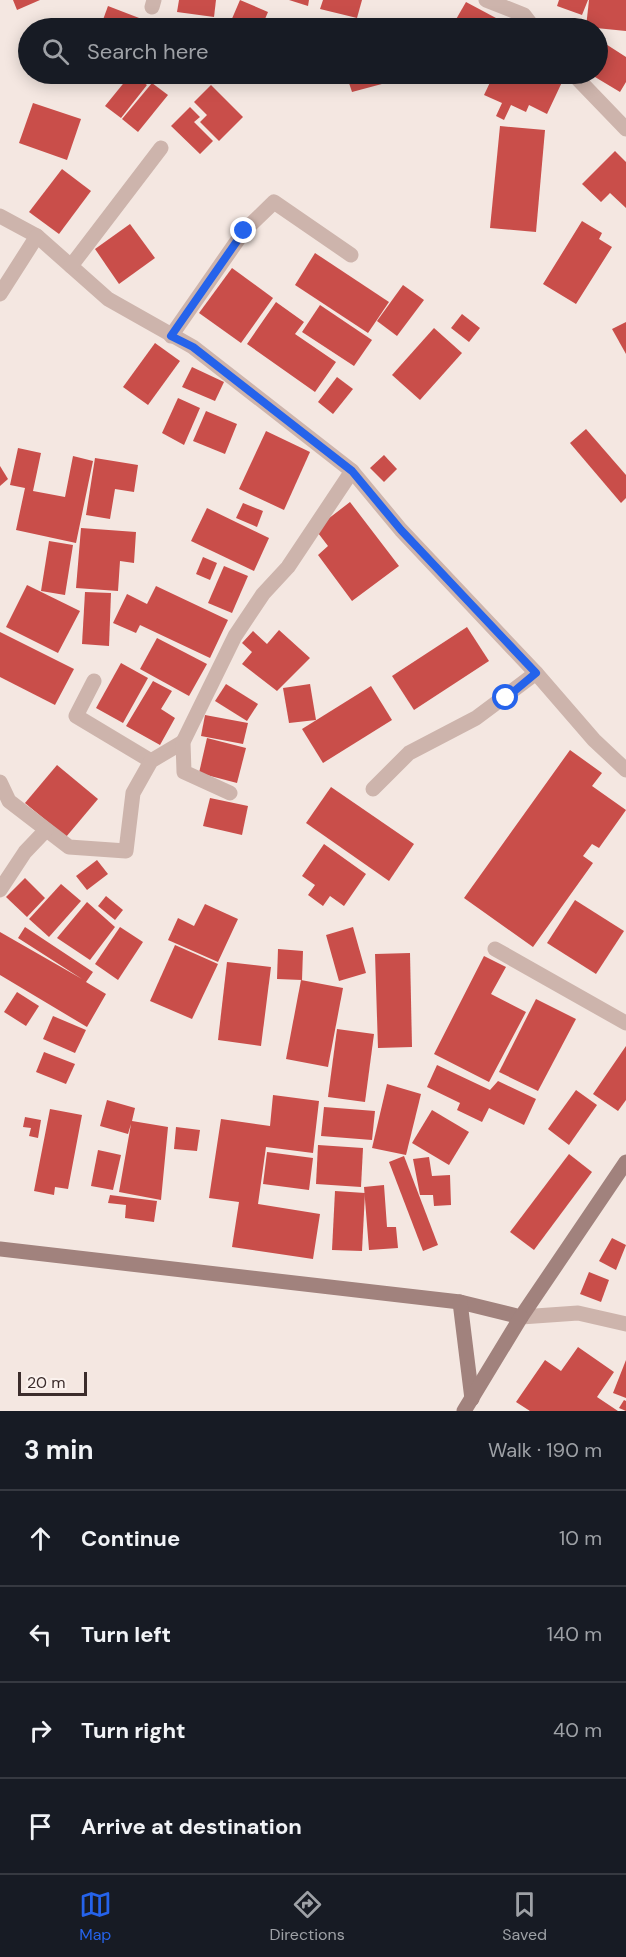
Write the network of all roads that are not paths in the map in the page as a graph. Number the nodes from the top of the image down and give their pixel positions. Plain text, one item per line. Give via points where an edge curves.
1 (486, 0) edge
2 (526, 18) edge
3 (583, 84) edge
4 (626, 129) edge
5 (162, 148) dead end
6 (0, 216) edge
7 (37, 236) junction
8 (351, 255) dead end
9 (71, 266) junction
10 (0, 294) edge
11 (171, 336) junction
12 (352, 471) junction
13 (536, 673) junction
14 (94, 681) dead end
15 (183, 742) junction
16 (151, 761) junction
17 (626, 771) edge
18 (0, 782) edge
19 (373, 789) dead end
20 (230, 793) dead end
21 (46, 830) junction
22 (0, 891) edge
23 (495, 949) dead end
24 (626, 1023) edge
25 (626, 1162) edge
26 (0, 1250) edge
27 (460, 1302) junction
28 (521, 1317) junction
29 (626, 1324) edge
30 (468, 1405) edge

1 - 2 street
3 - 4 street
5 - 9 street
6 - 7 street
7 - 9 street
7 - 10 street
8 - 11 street via 274,202 244,231
9 - 11 street via 108,299
11 - 12 street via 193,347
12 - 13 street via 401,530
12 - 15 street via 288,567 263,594 235,636
13 - 17 street
13 - 19 street via 476,718 409,753
14 - 16 street via 76,716
15 - 16 street
15 - 20 street via 184,772
16 - 21 street via 133,792 126,850 69,848
18 - 21 street via 9,801
21 - 22 street via 25,852
23 - 24 street
25 - 28 main road
26 - 27 main road
27 - 28 main road
27 - 30 main road
28 - 29 street via 578,1313
28 - 30 main road

